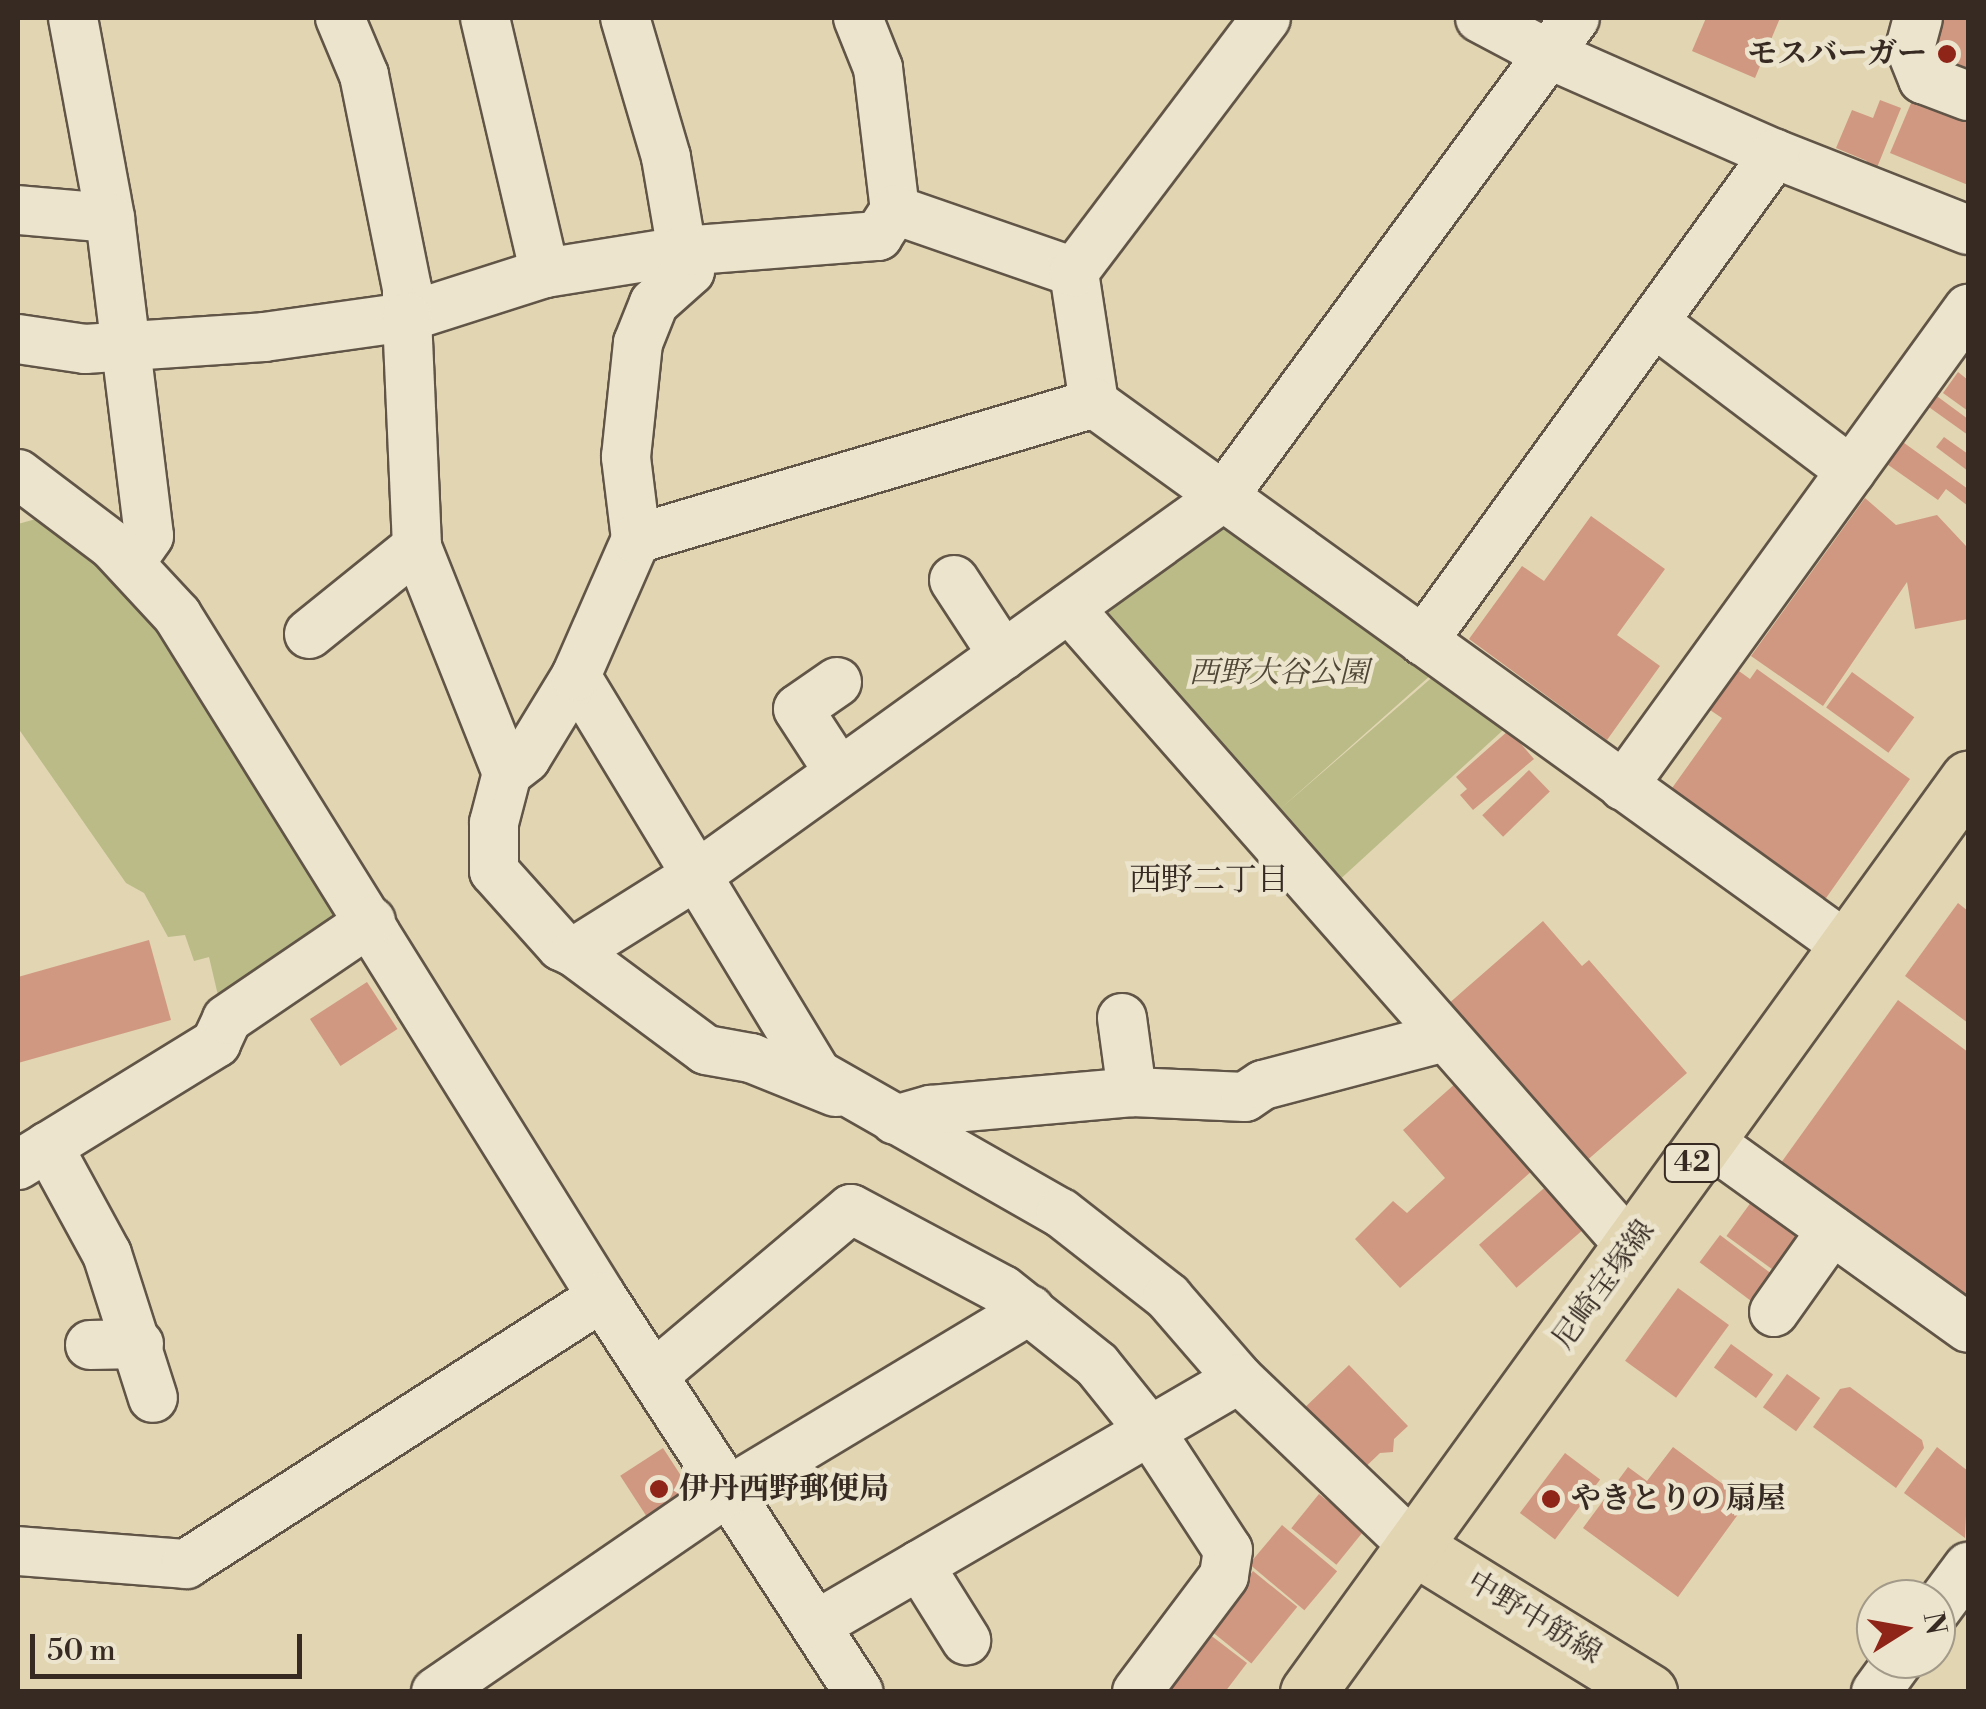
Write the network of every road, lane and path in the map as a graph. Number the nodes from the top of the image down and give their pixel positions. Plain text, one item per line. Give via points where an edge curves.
1 (73, 18) edge
2 (340, 18) edge
3 (486, 18) edge
4 (625, 18) edge
5 (858, 18) edge
6 (1266, 18) edge
7 (1480, 18) edge
8 (1918, 18) edge
9 (1561, 36) edge
10 (1968, 96) edge
11 (1775, 154) junction
12 (18, 210) edge
13 (895, 210) junction
14 (110, 218) junction
15 (1968, 230) edge
16 (682, 250) junction
17 (1074, 272) junction
18 (545, 273) junction
19 (1968, 309) edge
20 (407, 317) junction
21 (1654, 322) junction
22 (18, 339) edge
23 (128, 344) junction
24 (1094, 402) junction
25 (1852, 471) junction
26 (18, 474) edge
27 (1223, 496) junction
28 (38, 509) edge
29 (636, 539) junction
30 (417, 547) junction
31 (130, 563) junction
32 (954, 580) dead end
33 (1068, 608) junction
34 (309, 634) dead end
35 (1423, 641) junction
36 (1003, 655) junction
37 (576, 676) junction
38 (836, 682) dead end
39 (507, 772) junction
40 (840, 772) junction
41 (1968, 780) edge
42 (1623, 786) junction
43 (700, 873) junction
44 (371, 920) junction
45 (1848, 947) junction
46 (574, 952) junction
47 (1122, 1018) dead end
48 (1445, 1037) junction
49 (1132, 1092) junction
50 (850, 1093) junction
51 (895, 1120) junction
52 (1708, 1141) junction
53 (33, 1155) edge
54 (1832, 1230) junction
55 (1631, 1247) junction
56 (602, 1297) junction
57 (1030, 1310) junction
58 (1774, 1312) dead end
59 (1968, 1328) edge
60 (139, 1344) junction
61 (90, 1345) dead end
62 (655, 1374) junction
63 (1239, 1379) junction
64 (153, 1398) dead end
65 (1150, 1431) junction
66 (730, 1490) junction
67 (1416, 1548) junction
68 (18, 1551) edge
69 (919, 1565) junction
70 (818, 1624) junction
71 (966, 1640) dead end
72 (1613, 1682) edge
73 (436, 1692) edge
74 (858, 1692) edge
75 (1137, 1692) edge
76 (1308, 1692) edge

1 - 14 street
2 - 20 street via 364,75 407,288
3 - 18 street
4 - 16 street via 666,157
5 - 13 street via 878,68
6 - 17 street
7 - 9 street
8 - 10 street via 1910,47 1923,79
9 - 11 street
9 - 27 street
11 - 15 street
11 - 21 street
12 - 14 street
13 - 16 street via 878,236
13 - 17 street
14 - 23 street
16 - 18 street
16 - 29 street via 690,271 654,303 638,343 626,457
17 - 24 street
18 - 20 street
19 - 25 street
20 - 23 street via 264,337
20 - 30 street
21 - 25 street
21 - 35 street
22 - 23 street via 85,349
23 - 31 street via 149,536
24 - 27 street
24 - 29 street
25 - 42 street
26 - 28 street
27 - 33 street
27 - 35 street
28 - 31 street
29 - 37 street
30 - 34 street
30 - 39 street
31 - 44 street via 177,615
32 - 36 street
33 - 36 street
33 - 48 street
35 - 42 street
36 - 40 street
37 - 39 street via 526,758
37 - 43 street
38 - 40 street via 798,709
39 - 46 street via 494,823 494,871 560,946
40 - 43 street
41 - 45 main road, 尼崎宝塚線 / 42
42 - 45 street
43 - 46 street
43 - 50 street via 818,1074
44 - 53 street via 227,1018 216,1043
44 - 56 street
45 - 52 main road, 尼崎宝塚線 / 42
46 - 50 street via 706,1050 751,1058 824,1092
47 - 49 street
48 - 49 street via 1263,1085 1245,1097
48 - 55 street
49 - 51 street via 931,1110
50 - 51 street
51 - 63 street via 1062,1213 1168,1297
52 - 54 street
52 - 55 main road, 尼崎宝塚線 / 42
53 - 60 street via 107,1254
54 - 58 street
54 - 59 street
55 - 67 main road, 尼崎宝塚線 / 42
56 - 62 street
56 - 68 street via 186,1564
57 - 62 street via 850,1209
57 - 65 street via 1097,1365
57 - 66 street
60 - 61 street
60 - 64 street
62 - 66 street
63 - 65 street
63 - 67 street
65 - 69 street
65 - 75 street via 1208,1516 1228,1561 1224,1576
66 - 70 street
66 - 73 street
67 - 72 main road, 中野中筋線
67 - 76 main road, 尼崎宝塚線 / 42
69 - 70 street
69 - 71 street
70 - 74 street

